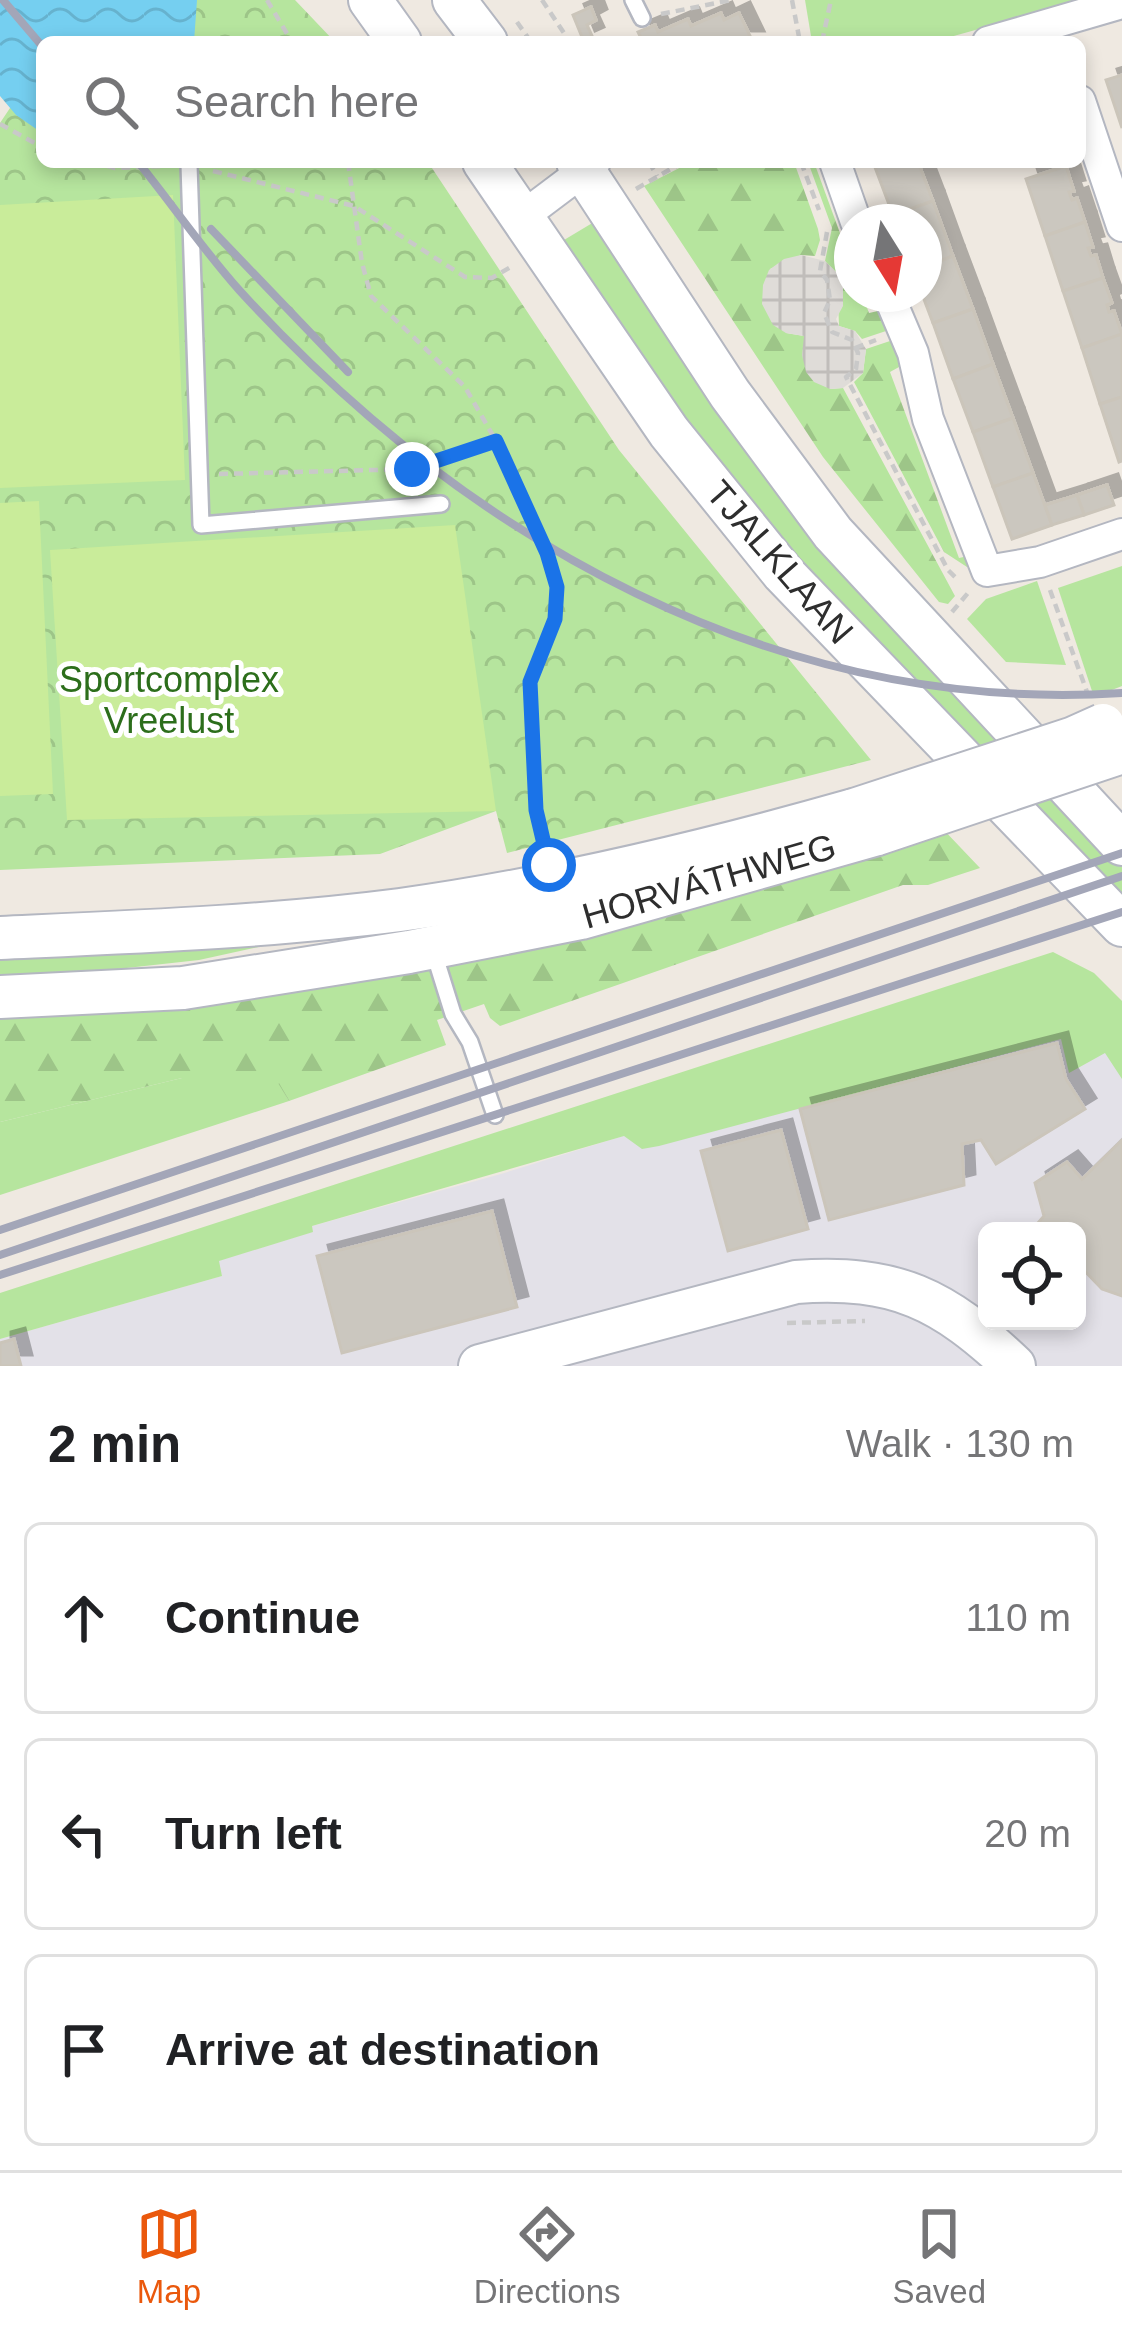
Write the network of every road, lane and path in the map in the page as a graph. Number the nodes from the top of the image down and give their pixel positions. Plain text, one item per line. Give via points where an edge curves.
1 (267, 0) edge
2 (370, 0) edge
3 (454, 0) edge
4 (542, 0) edge
5 (633, 0) edge
6 (732, 0) edge
7 (792, 0) edge
8 (831, 0) edge
9 (1122, 3) edge
10 (642, 18) joint
11 (1057, 33) edge
12 (288, 36) edge
13 (396, 36) edge
14 (481, 36) edge
15 (566, 36) edge
16 (799, 36) edge
17 (823, 36) edge
18 (1086, 119) edge
19 (0, 124) edge
20 (36, 144) edge
21 (189, 168) edge
22 (201, 168) edge
23 (349, 168) edge
24 (488, 168) edge
25 (582, 168) edge
26 (588, 168) edge
27 (652, 168) edge
28 (803, 168) edge
29 (837, 168) edge
30 (627, 176) dead end
31 (657, 176) dead end
32 (636, 189) dead end
33 (850, 204) edge
34 (354, 206) junction
35 (522, 217) junction
36 (1122, 226) edge
37 (492, 278) dead end
38 (895, 312) edge
39 (496, 441) junction
40 (200, 475) junction
41 (441, 504) dead end
42 (1122, 534) edge
43 (1040, 562) junction
44 (979, 580) junction
45 (945, 620) dead end
46 (1109, 724) edge
47 (866, 822) junction
48 (1122, 844) edge
49 (549, 865) dead end
50 (1122, 925) edge
51 (0, 938) edge
52 (432, 948) junction
53 (0, 997) edge
54 (495, 1115) dead end
55 (867, 1321) dead end
56 (768, 1328) dead end
57 (480, 1366) edge
58 (1014, 1366) edge

1 - 12 path
2 - 13 main road
3 - 14 main road
4 - 15 path
5 - 10 lane
6 - 10 path
7 - 16 path
8 - 17 path
9 - 11 street
18 - 36 street
19 - 20 path
21 - 40 lane
22 - 34 path
23 - 34 path
24 - 35 main road, TJALKLAAN
25 - 35 street
26 - 48 main road, TJALKLAAN via 730,394 833,533
27 - 31 path
28 - 44 path via 827,232 819,258 830,300 824,313 832,332 852,340 858,353 846,377 948,570
29 - 33 street
30 - 32 path
34 - 37 path via 465,277
34 - 39 path via 370,296 465,387
35 - 50 main road, TJALKLAAN via 670,432 783,573
38 - 44 street
39 - 40 path via 412,469
39 - 49 path via 557,587 555,619 530,682 536,810
40 - 41 lane via 201,525
42 - 43 street
43 - 44 street
43 - 46 path
44 - 45 path
46 - 47 main road, HORVÁTHWEG, bridge
47 - 51 main road, HORVÁTHWEG via 773,833 400,910
47 - 52 main road, HORVÁTHWEG via 581,918
52 - 53 main road, HORVÁTHWEG via 183,988
52 - 54 lane
55 - 56 path
57 - 58 main road via 826,1280 909,1292 940,1305

